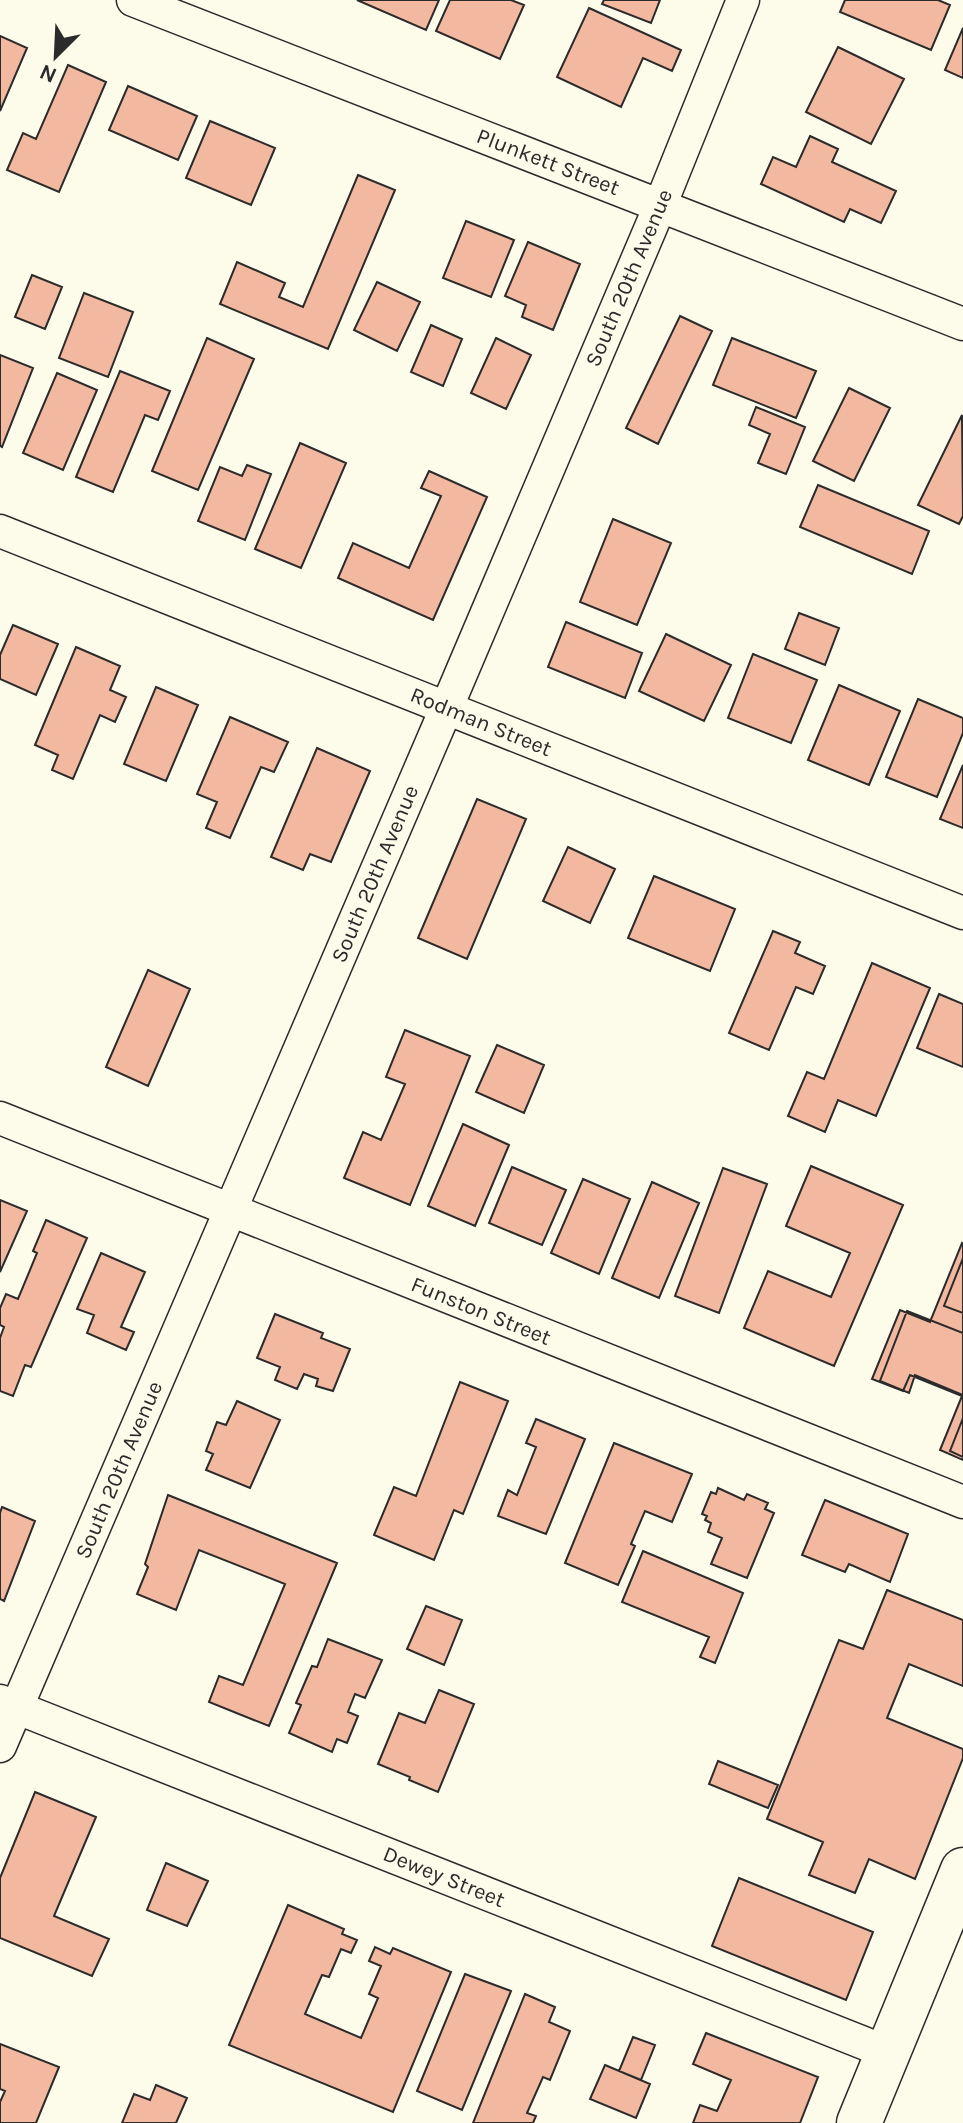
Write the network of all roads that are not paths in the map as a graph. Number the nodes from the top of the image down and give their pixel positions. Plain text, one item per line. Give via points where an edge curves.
1 (133, 0) edge
2 (743, 0) edge
3 (660, 206) junction
4 (963, 324) edge
5 (0, 531) edge
6 (446, 709) junction
7 (963, 913) edge
8 (0, 1118) edge
9 (229, 1210) junction
10 (963, 1502) edge
11 (8, 1705) edge
12 (0, 1746) edge
13 (963, 1870) edge
14 (889, 2053) junction
15 (859, 2123) edge

1 - 3 street, Plunkett Street
2 - 3 street, South 20th Avenue
3 - 4 street, Plunkett Street
3 - 6 street, South 20th Avenue
5 - 6 street, Rodman Street
6 - 7 street, Rodman Street
6 - 9 street, South 20th Avenue
8 - 9 street, Funston Street
9 - 10 street, Funston Street
9 - 11 street, South 20th Avenue
11 - 12 street, South 20th Avenue
11 - 14 street, Dewey Street
13 - 14 main road
14 - 15 main road

